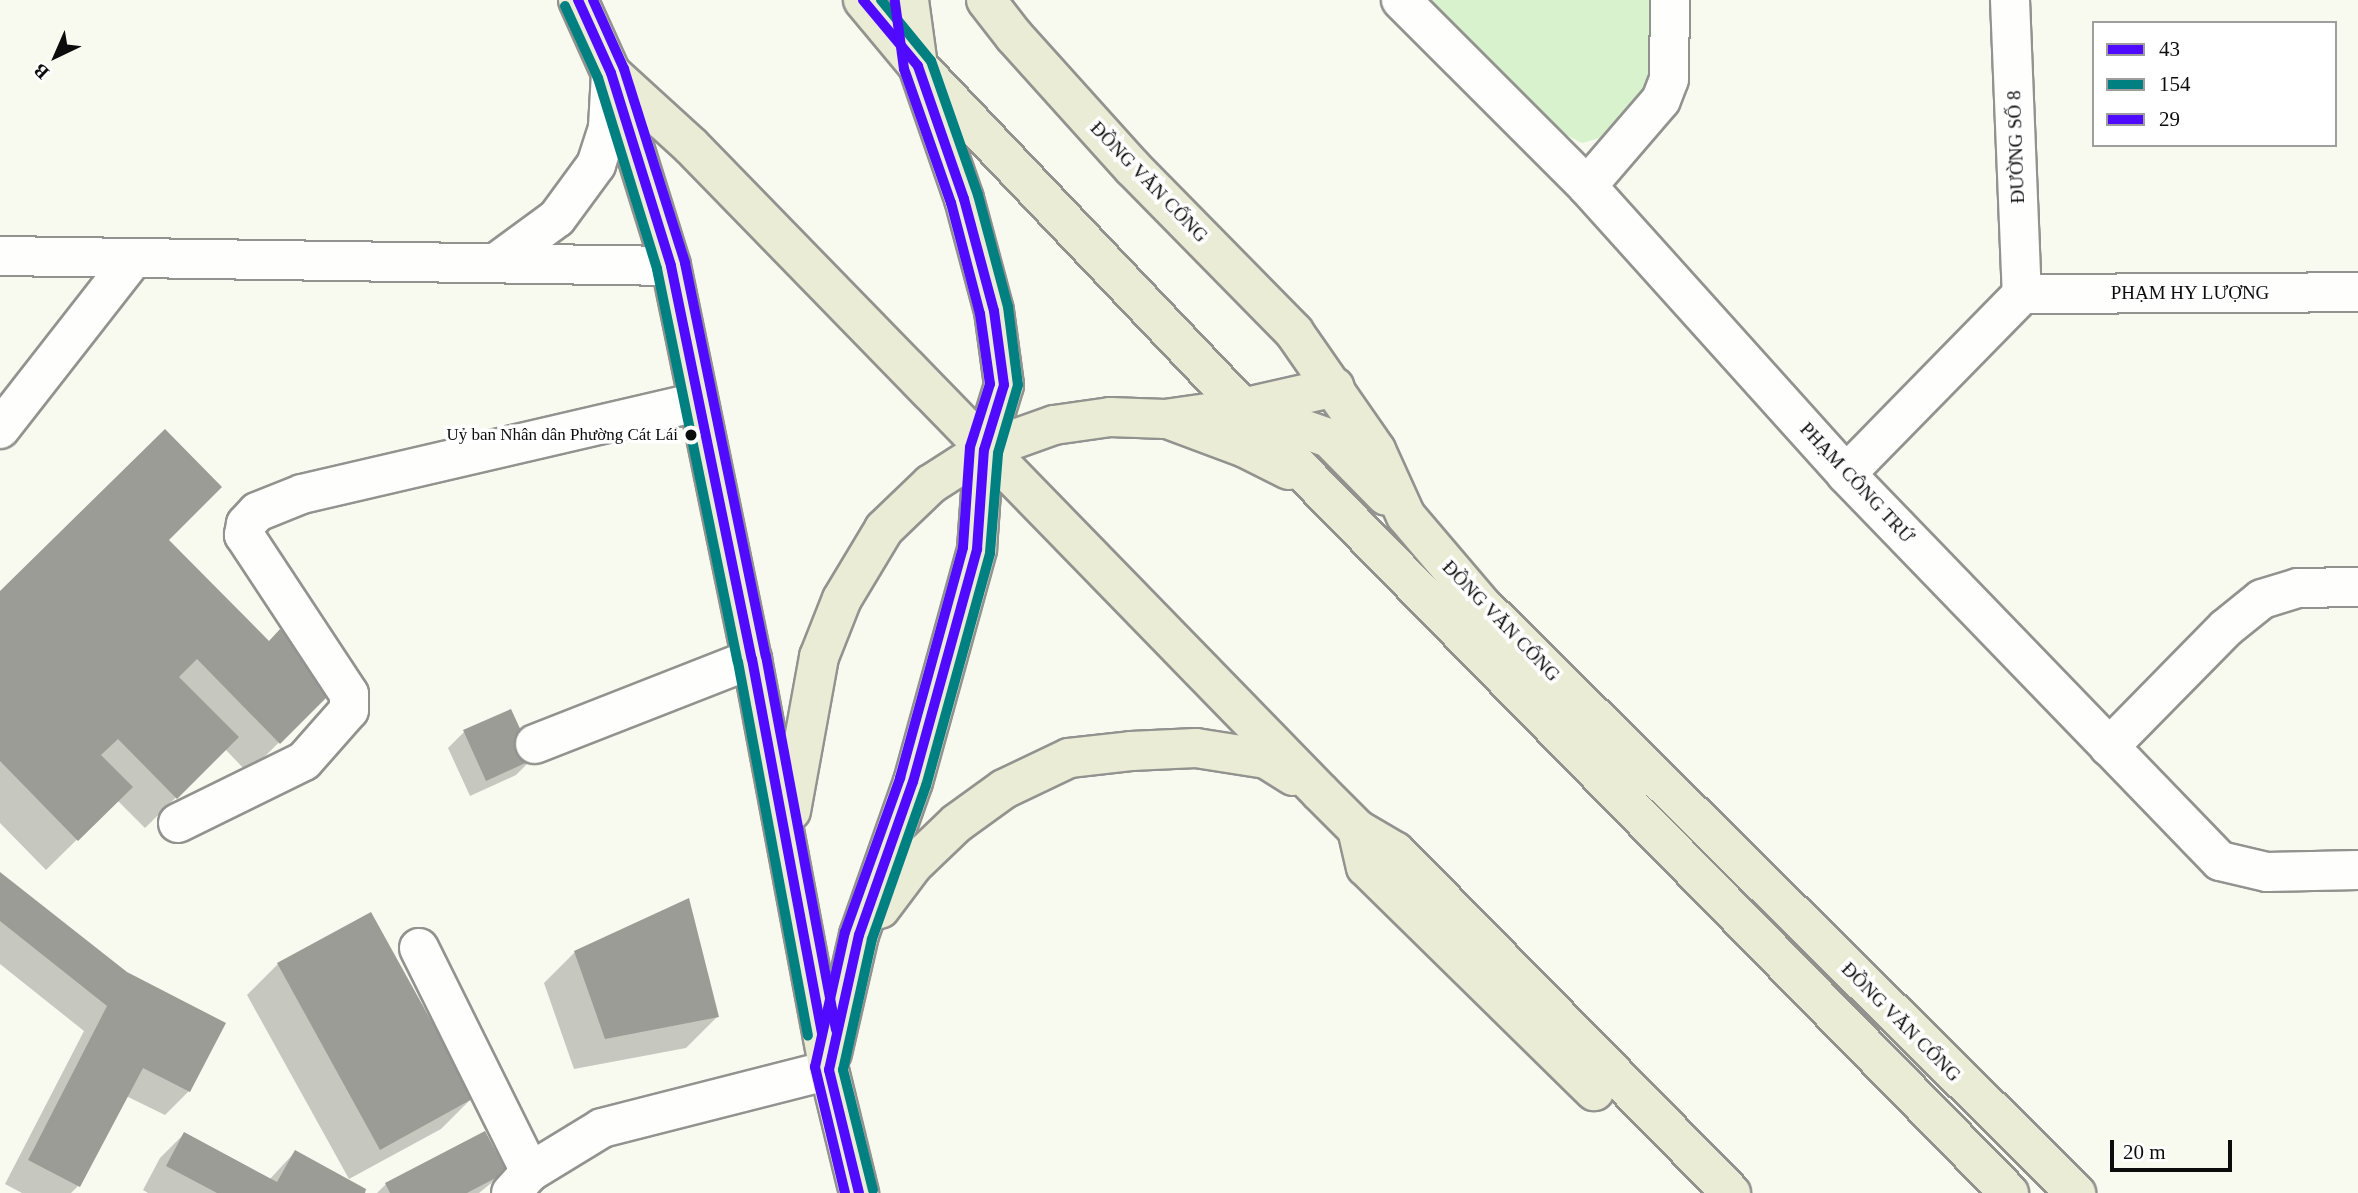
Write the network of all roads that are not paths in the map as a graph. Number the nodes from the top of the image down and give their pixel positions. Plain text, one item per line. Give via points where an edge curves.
1 (578, 0) edge
2 (863, 0) edge
3 (909, 0) edge
4 (986, 0) edge
5 (1401, 0) edge
6 (1670, 0) edge
7 (2010, 0) edge
8 (918, 66) junction
9 (611, 73) junction
10 (1587, 186) junction
11 (0, 256) edge
12 (132, 259) junction
13 (498, 262) junction
14 (671, 266) junction
15 (2358, 292) edge
16 (2021, 294) junction
17 (1335, 387) junction
18 (697, 402) junction
19 (1242, 408) junction
20 (1165, 419) junction
21 (0, 429) edge
22 (984, 450) junction
23 (1846, 474) junction
24 (1313, 482) junction
25 (1406, 516) junction
26 (2358, 587) edge
27 (1468, 616) junction
28 (752, 659) junction
29 (535, 744) dead end
30 (2109, 747) junction
31 (1320, 792) junction
32 (178, 823) dead end
33 (1357, 829) junction
34 (786, 834) junction
35 (2358, 870) edge
36 (859, 935) junction
37 (419, 948) dead end
38 (829, 1070) junction
39 (521, 1182) edge
40 (859, 1193) edge
41 (1696, 1193) edge
42 (1731, 1193) edge
43 (2009, 1193) edge
44 (2076, 1193) edge

1 - 9 main road
2 - 8 main road, ĐỒNG VĂN CỐNG
3 - 8 main road
4 - 17 main road, ĐỒNG VĂN CỐNG via 1133,168 1294,332
5 - 10 street, PHẠM CÔNG TRỨ
6 - 10 street via 1669,79 1661,100
7 - 16 street, ĐƯỜNG SỐ 8
8 - 19 main road, ĐỒNG VĂN CỐNG
8 - 22 main road via 964,199 993,311 1004,385
9 - 13 street via 608,127 596,165 556,218
9 - 14 main road
9 - 22 main road via 691,146
10 - 23 street, PHẠM CÔNG TRỨ
11 - 12 street
12 - 13 street
12 - 21 street
13 - 14 street
14 - 18 main road
15 - 16 street, PHẠM HY LƯỢNG
16 - 23 street
17 - 19 main road
17 - 25 main road, ĐỒNG VĂN CỐNG via 1376,450
18 - 28 main road
18 - 32 street via 302,494 257,512 246,524 244,535 349,694 349,710 304,761
19 - 20 main road
19 - 24 main road, ĐỒNG VĂN CỐNG
19 - 25 main road via 1329,438
20 - 22 main road via 1110,417 1054,425
20 - 24 main road via 1245,448
22 - 31 main road
22 - 34 main road via 931,484 884,529 842,598 818,657
22 - 36 main road via 977,549 913,782
23 - 30 street, PHẠM CÔNG TRỨ
24 - 27 main road, ĐỒNG VĂN CỐNG
25 - 27 main road, ĐỒNG VĂN CỐNG
26 - 30 street via 2298,588 2262,599 2226,628
27 - 43 main road, ĐỒNG VĂN CỐNG
27 - 44 main road, ĐỒNG VĂN CỐNG
28 - 29 street
28 - 34 main road
30 - 35 street, PHẠM CÔNG TRỨ via 2220,861 2267,873
31 - 33 main road
31 - 36 main road via 1266,759 1196,748 1069,758 1004,789 957,823 913,865
33 - 41 main road via 1366,867
33 - 42 main road via 1396,852
34 - 38 main road
36 - 38 main road
37 - 39 street
38 - 39 street via 602,1128
38 - 40 main road

